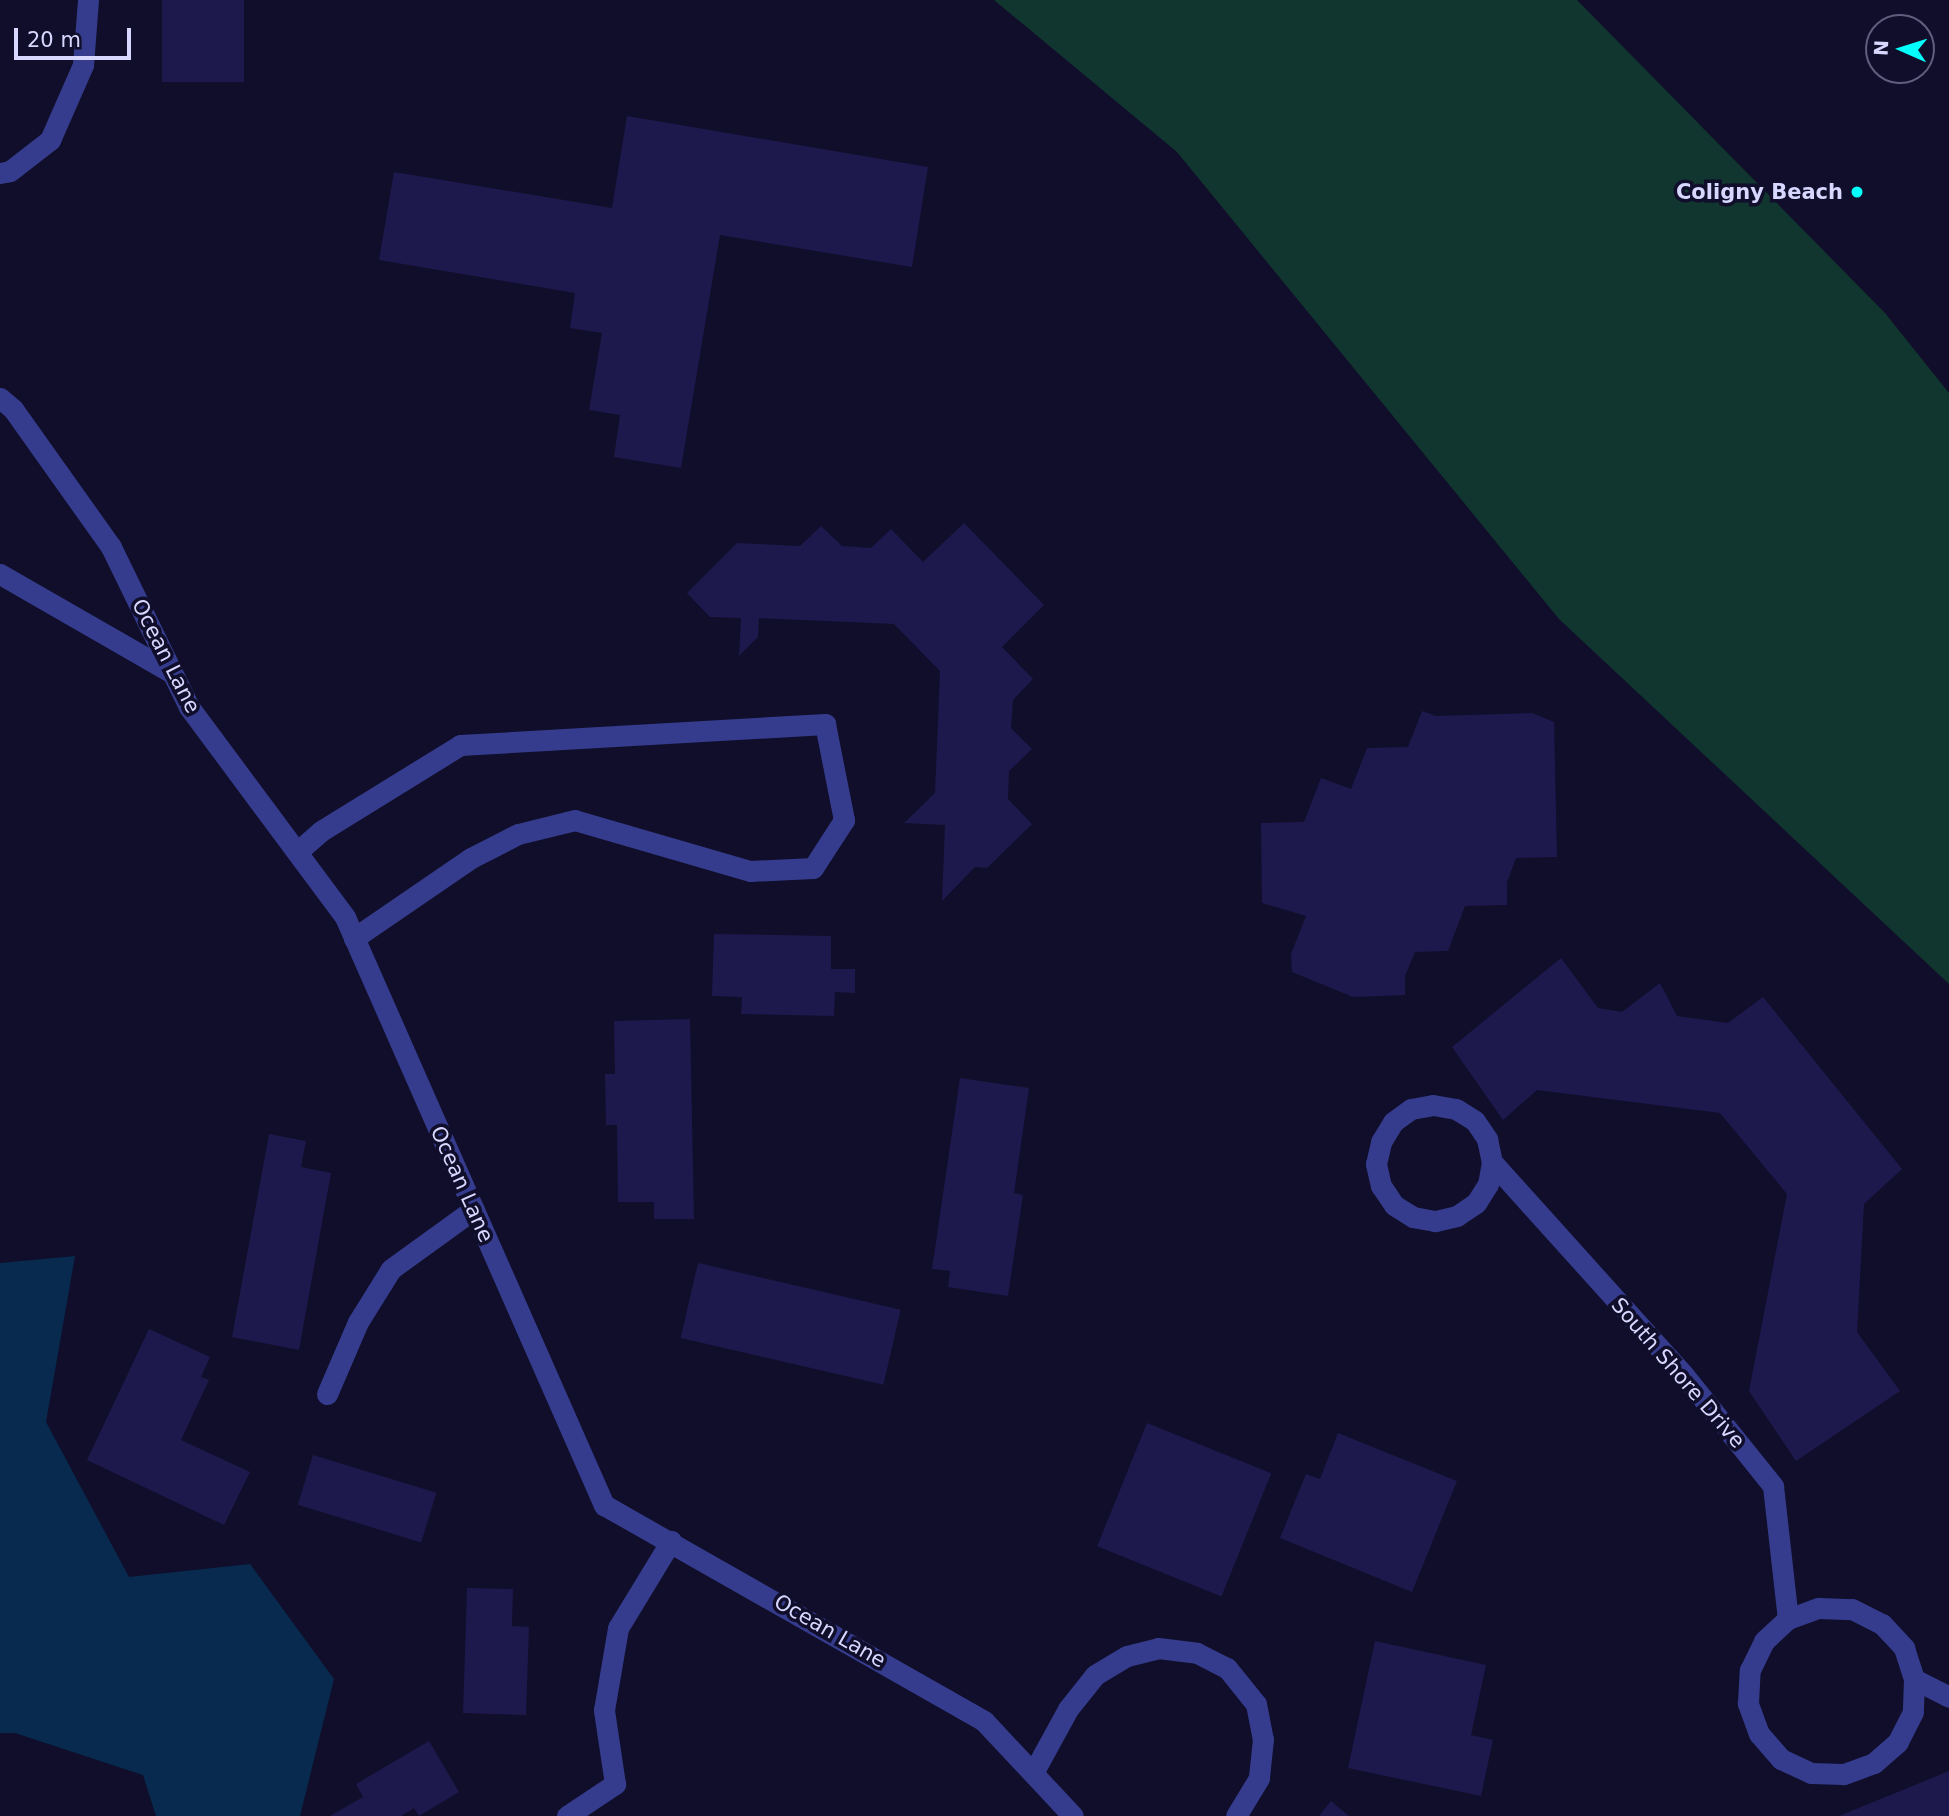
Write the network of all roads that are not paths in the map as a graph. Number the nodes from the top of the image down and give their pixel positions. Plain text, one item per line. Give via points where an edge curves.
1 (88, 0) edge
2 (0, 173) edge
3 (0, 398) edge
4 (0, 574) edge
5 (172, 673) junction
6 (297, 852) junction
7 (354, 938) junction
8 (1492, 1162) junction
9 (474, 1209) junction
10 (327, 1394) dead end
11 (671, 1541) junction
12 (1788, 1619) junction
13 (1914, 1679) junction
14 (1949, 1697) edge
15 (1033, 1773) junction
16 (567, 1816) edge
17 (1073, 1816) edge
18 (1236, 1816) edge

1 - 2 street via 83,65 50,140 10,171
3 - 5 street, Ocean Lane via 13,409 111,547
4 - 5 street
5 - 6 street, Ocean Lane via 189,707
6 - 7 street, Ocean Lane via 345,917
6 - 7 street via 321,831 460,744 825,724 844,820 813,869 750,871 575,820 518,834 471,858
7 - 9 street, Ocean Lane
8 - 8 street, South Shore Drive via 1487,1139 1475,1121 1456,1108 1433,1105 1411,1110 1393,1122 1381,1142 1376,1164 1381,1186 1394,1205 1413,1217 1435,1221 1457,1216 1476,1203 1488,1184
8 - 12 street, South Shore Drive via 1682,1374 1773,1486
9 - 10 street via 391,1269 358,1322
9 - 11 street, Ocean Lane via 604,1505
11 - 15 street, Ocean Lane via 985,1721
11 - 16 street via 618,1628 604,1710 615,1784
12 - 13 street via 1819,1608 1841,1609 1882,1624 1904,1648
12 - 13 street via 1764,1641 1750,1670 1748,1703 1759,1734 1781,1759 1822,1773 1843,1774 1874,1763 1898,1741 1908,1722
13 - 14 street
15 - 17 street, Ocean Lane
15 - 18 street via 1068,1709 1095,1675 1127,1656 1158,1648 1197,1653 1227,1668 1256,1704 1263,1739 1259,1778

